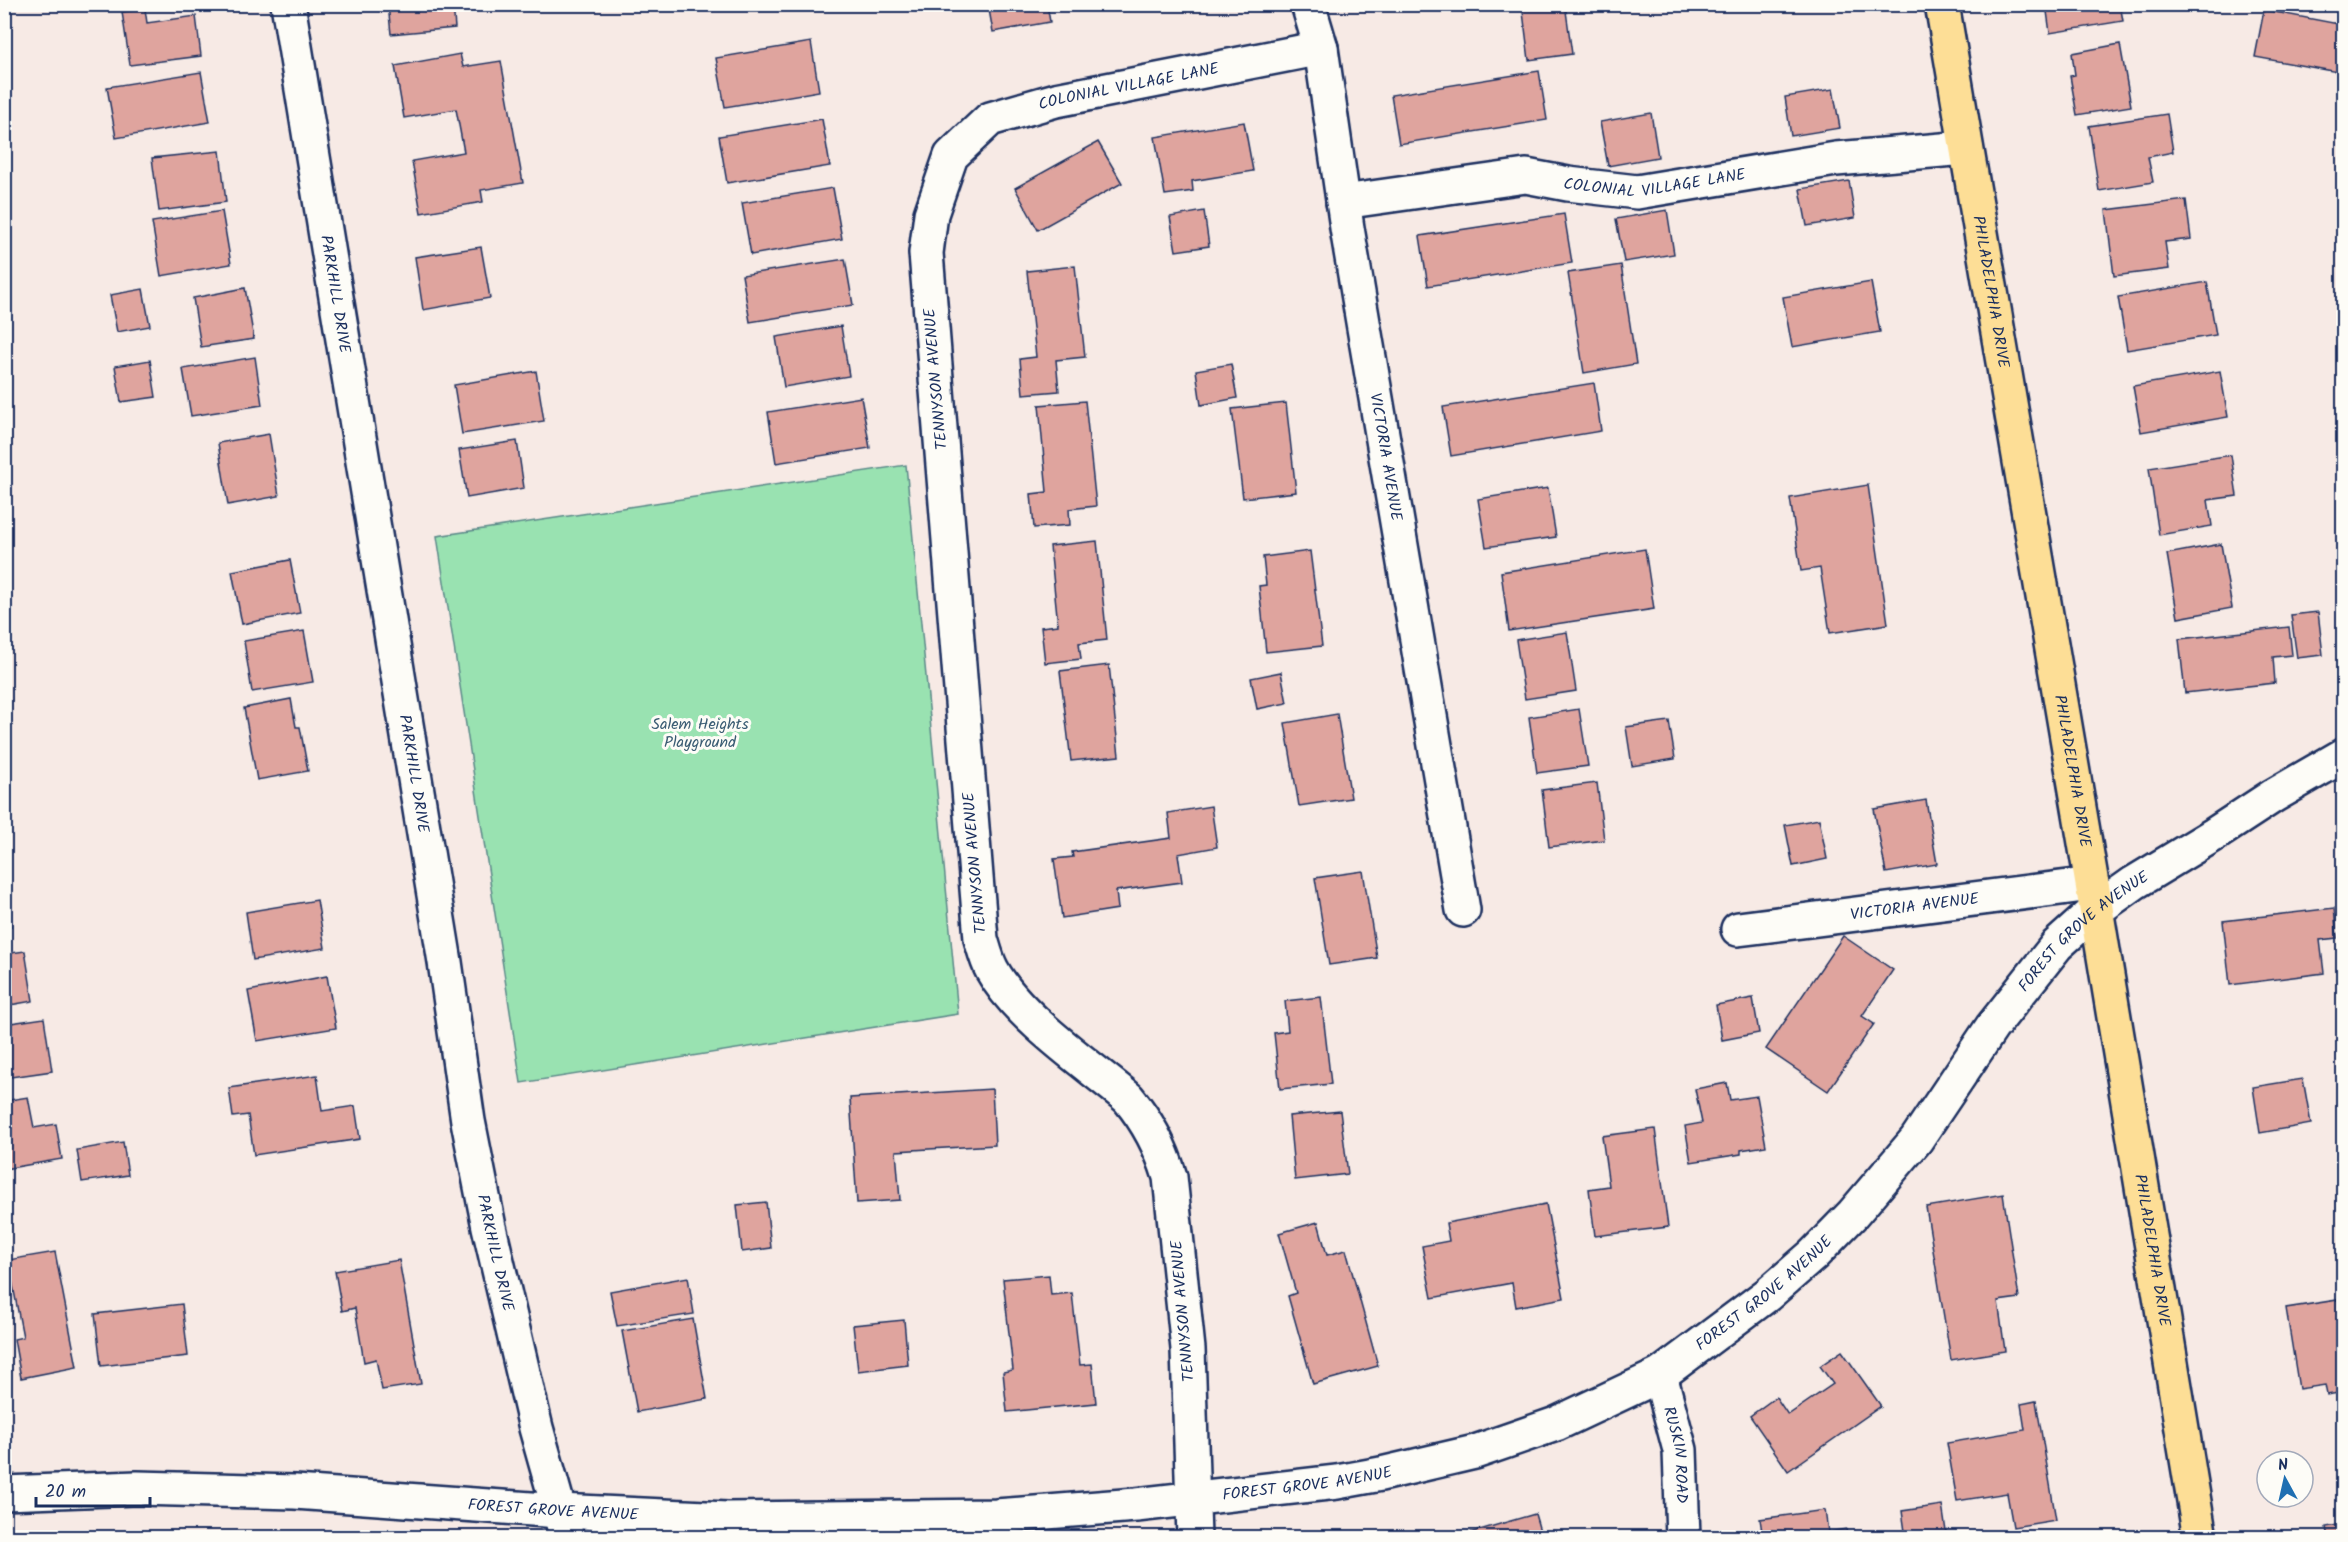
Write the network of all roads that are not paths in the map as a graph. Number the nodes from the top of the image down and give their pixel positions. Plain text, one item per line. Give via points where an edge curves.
1 (288, 4) edge
2 (1308, 4) edge
3 (1942, 4) edge
4 (1322, 48) junction
5 (1966, 148) junction
6 (951, 156) joint
7 (1343, 202) junction
8 (2343, 755) edge
9 (2094, 897) junction
10 (1463, 910) dead end
11 (1738, 929) dead end
12 (1660, 1375) junction
13 (4, 1493) edge
14 (1194, 1498) junction
15 (563, 1524) edge
16 (1194, 1538) edge
17 (1683, 1538) edge
18 (2200, 1538) edge

1 - 15 street, PARKHILL DRIVE via 468,1121 536,1428
2 - 4 street, VICTORIA AVENUE
3 - 5 main road, PHILADELPHIA DRIVE
4 - 6 street, COLONIAL VILLAGE LANE via 1056,100 990,119
4 - 7 street, VICTORIA AVENUE
5 - 7 street, COLONIAL VILLAGE LANE via 1836,159 1637,192 1526,176
5 - 9 main road, PHILADELPHIA DRIVE
6 - 14 street, TENNYSON AVENUE via 931,214 926,253 981,939 991,968 1008,993 1128,1098 1162,1149 1170,1177 1188,1349
7 - 10 street, VICTORIA AVENUE
8 - 9 street, FOREST GROVE AVENUE via 2134,883
9 - 11 street, VICTORIA AVENUE
9 - 12 street, FOREST GROVE AVENUE via 1992,1027 1916,1140 1853,1214 1767,1295
9 - 18 main road, PHILADELPHIA DRIVE
12 - 14 street, FOREST GROVE AVENUE via 1556,1424 1474,1452 1348,1480
12 - 17 street, RUSKIN ROAD via 1680,1450
13 - 15 street, FOREST GROVE AVENUE via 137,1488 295,1492
14 - 15 street, FOREST GROVE AVENUE via 996,1516
14 - 16 street, TENNYSON AVENUE

